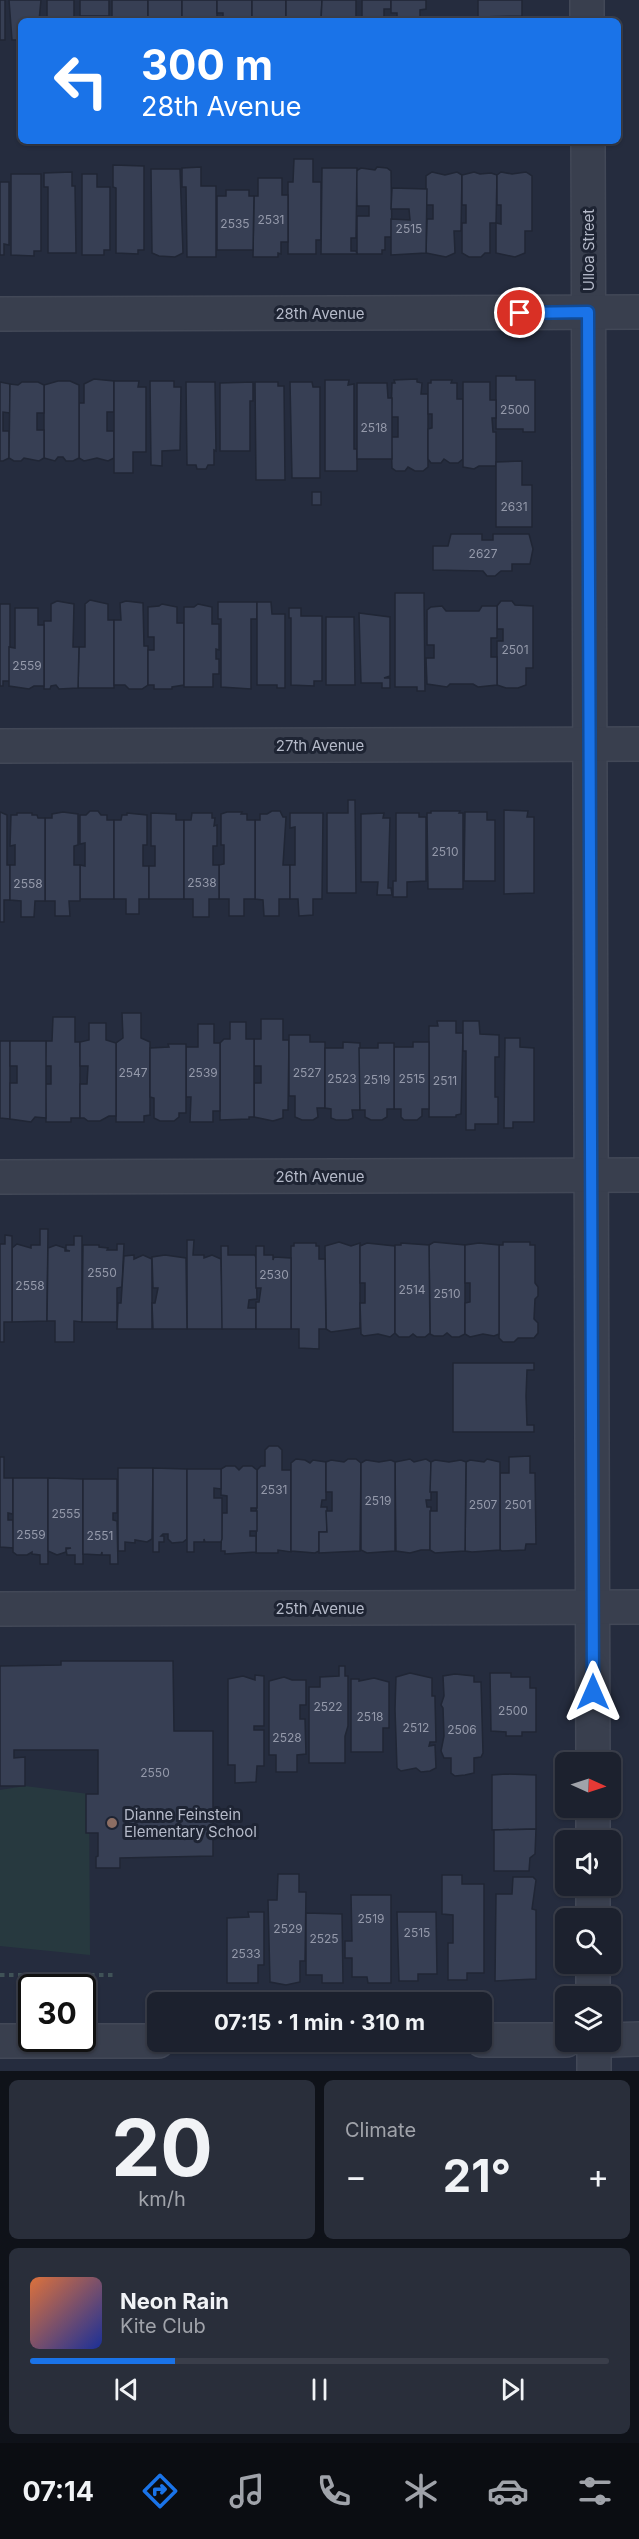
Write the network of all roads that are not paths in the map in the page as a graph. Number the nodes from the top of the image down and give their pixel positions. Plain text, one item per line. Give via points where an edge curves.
1 (587, 0) edge
2 (587, 18) edge
3 (588, 144) edge
4 (588, 312) junction
5 (639, 312) edge
6 (0, 314) edge
7 (590, 744) junction
8 (639, 744) edge
9 (0, 746) edge
10 (639, 1174) edge
11 (591, 1175) junction
12 (0, 1177) edge
13 (592, 1607) junction
14 (639, 1607) edge
15 (0, 1609) edge
16 (593, 1752) edge
17 (639, 2039) edge
18 (492, 2040) edge
19 (555, 2040) edge
20 (621, 2040) edge
21 (147, 2041) edge
22 (0, 2042) edge
23 (594, 2052) edge
24 (594, 2071) edge

1 - 2 street
3 - 4 street, Ulloa Street
4 - 5 street, 28th Avenue
4 - 6 street, 28th Avenue
4 - 7 street, Ulloa Street
7 - 8 street, 27th Avenue
7 - 9 street, 27th Avenue
7 - 11 street, Ulloa Street
10 - 11 street, 26th Avenue
11 - 12 street, 26th Avenue
11 - 13 street, Ulloa Street
13 - 14 street, 25th Avenue
13 - 15 street, 25th Avenue
13 - 16 street, Ulloa Street
17 - 20 street
18 - 19 street
21 - 22 street
23 - 24 street

